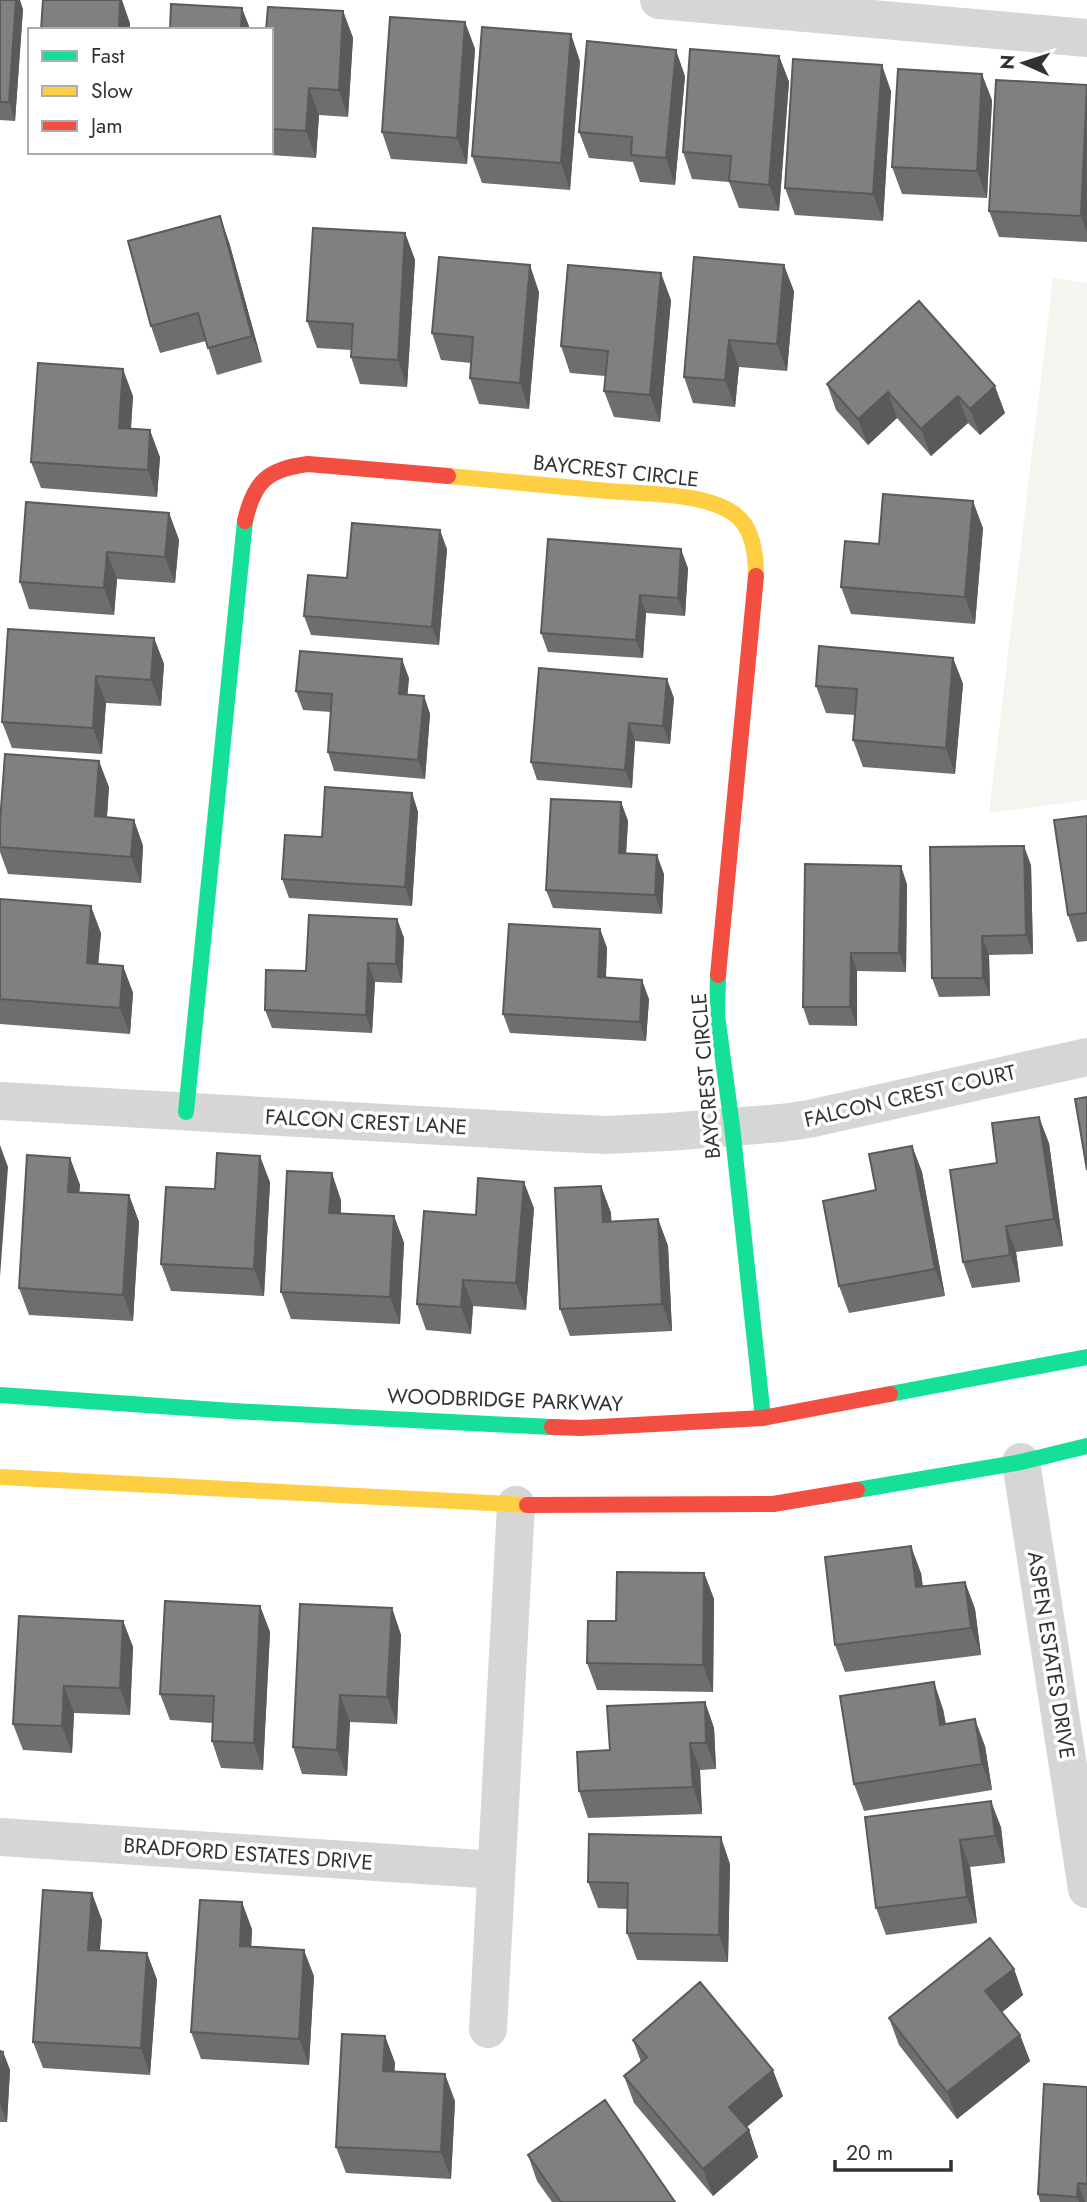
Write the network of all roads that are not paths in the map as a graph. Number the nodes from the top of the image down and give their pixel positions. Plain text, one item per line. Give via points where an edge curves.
1 (659, 0) edge
2 (699, 2) edge
3 (1087, 38) edge
4 (1087, 1057) edge
5 (0, 1101) edge
6 (186, 1112) junction
7 (732, 1126) junction
8 (1087, 1357) edge
9 (0, 1395) edge
10 (763, 1418) junction
11 (1087, 1446) edge
12 (1021, 1462) junction
13 (0, 1477) edge
14 (516, 1506) junction
15 (0, 1837) edge
16 (496, 1870) junction
17 (1087, 1889) edge
18 (488, 2029) dead end

1 - 2 street
2 - 3 street
4 - 7 street, FALCON CREST COURT via 809,1119
5 - 6 street, FALCON CREST LANE
6 - 7 street, FALCON CREST LANE via 606,1135
6 - 7 main road, BAYCREST CIRCLE via 246,511 255,489 270,472 308,464 681,497 730,509 743,521 757,560 756,592 718,964 717,1015
7 - 10 main road, BAYCREST CIRCLE
8 - 10 main road, WOODBRIDGE PARKWAY
9 - 10 main road, WOODBRIDGE PARKWAY via 581,1428
11 - 12 main road
12 - 14 main road via 773,1504
12 - 17 street, ASPEN ESTATES DRIVE
13 - 14 main road
14 - 16 street
15 - 16 street, BRADFORD ESTATES DRIVE
16 - 18 street

